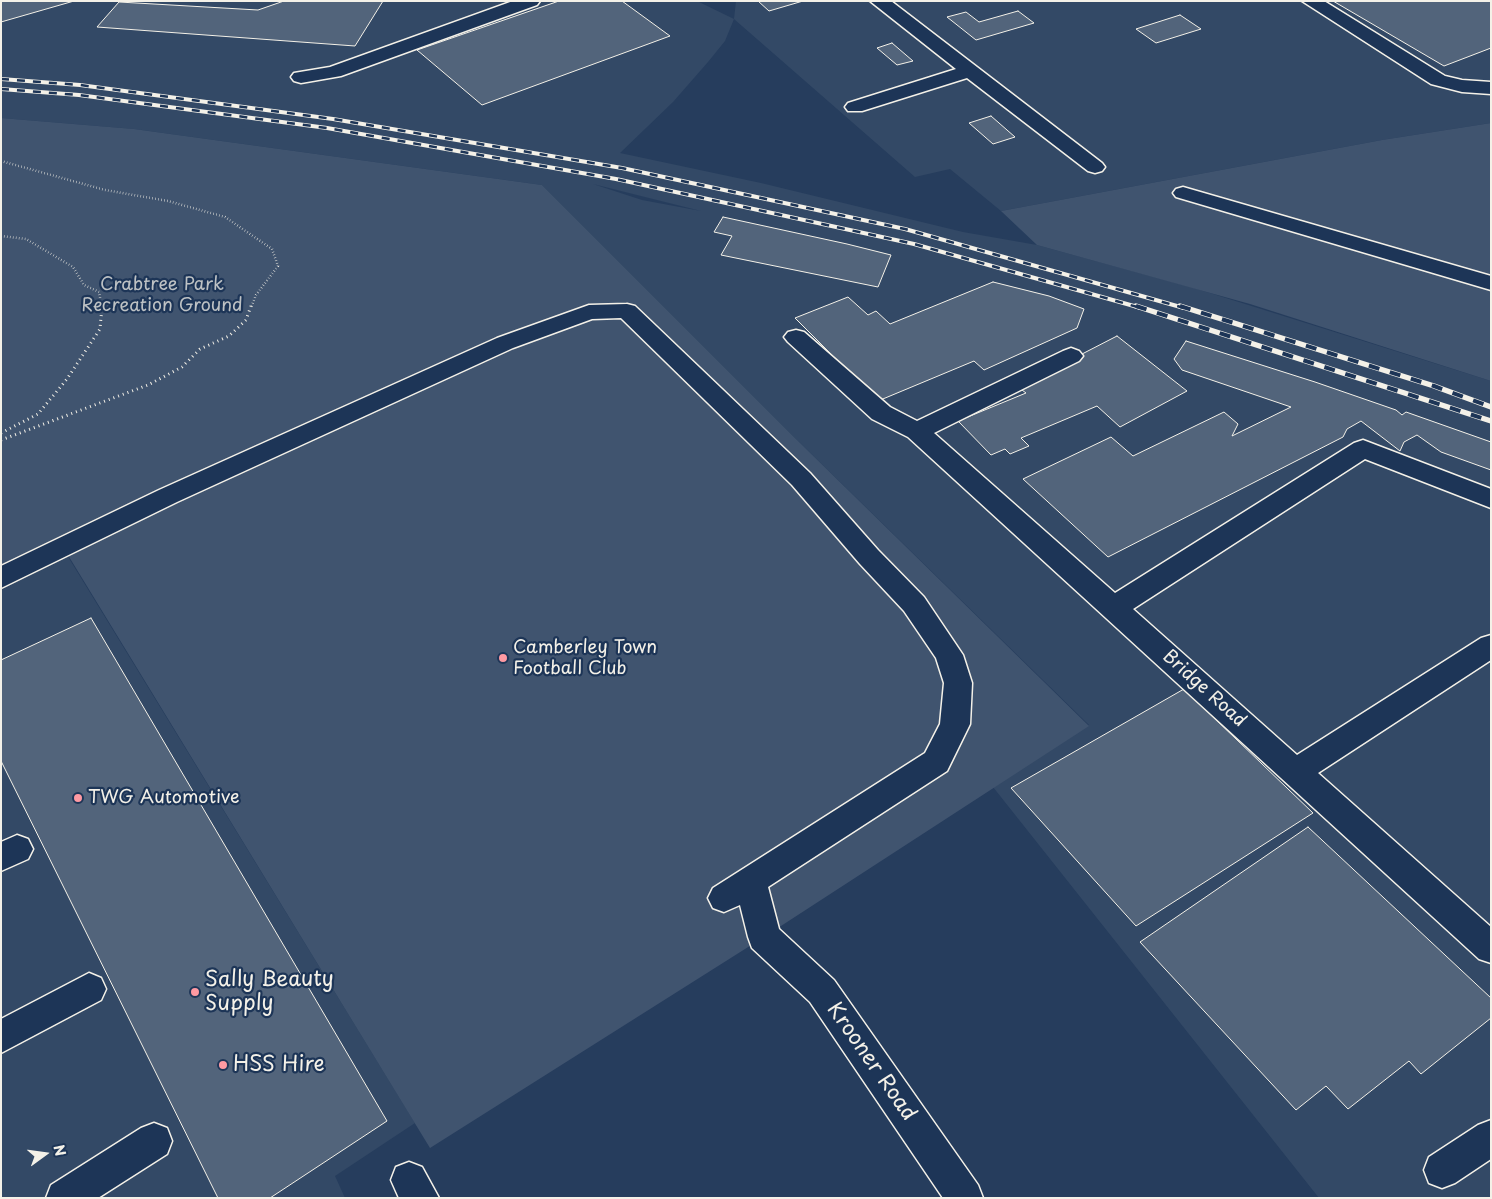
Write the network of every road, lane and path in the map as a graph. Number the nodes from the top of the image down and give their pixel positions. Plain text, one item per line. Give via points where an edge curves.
1 (531, 1) edge
2 (879, 1) edge
3 (1311, 1) edge
4 (970, 71) junction
5 (301, 77) dead end
6 (1491, 88) edge
7 (855, 107) dead end
8 (1, 160) edge
9 (1094, 166) dead end
10 (1183, 193) dead end
11 (1, 236) edge
12 (1491, 283) edge
13 (796, 336) dead end
14 (1071, 356) dead end
15 (917, 431) junction
16 (1, 433) edge
17 (1, 440) edge
18 (1491, 500) edge
19 (1, 578) edge
20 (1113, 608) junction
21 (1491, 646) edge
22 (1295, 772) junction
23 (751, 882) junction
24 (724, 898) dead end
25 (1491, 948) edge
26 (89, 989) dead end
27 (1, 1037) edge
28 (1491, 1138) edge
29 (154, 1141) dead end
30 (1442, 1170) dead end
31 (64, 1198) edge
32 (965, 1198) edge

1 - 5 street via 334,72
2 - 4 street
3 - 6 street via 1438,80
4 - 7 street
4 - 9 street
8 - 17 path via 105,190 168,201 225,216 272,249 278,266 256,294 246,320 229,336 200,348 182,367 148,385
10 - 12 street
11 - 16 path via 26,239 73,267 84,285 100,292 102,307 100,329 67,380 38,414
13 - 15 street, Bridge Road via 881,413
14 - 15 street
15 - 20 street, Bridge Road
18 - 20 street via 1363,449
19 - 23 street via 168,496 505,343 589,312 627,311 801,479 914,604 950,655 958,683 955,724 936,762
20 - 22 street, Bridge Road
21 - 22 street
22 - 25 street, Bridge Road
23 - 24 street
23 - 32 street, Krooner Road via 764,937 822,991
26 - 27 street
28 - 30 street
29 - 31 street

